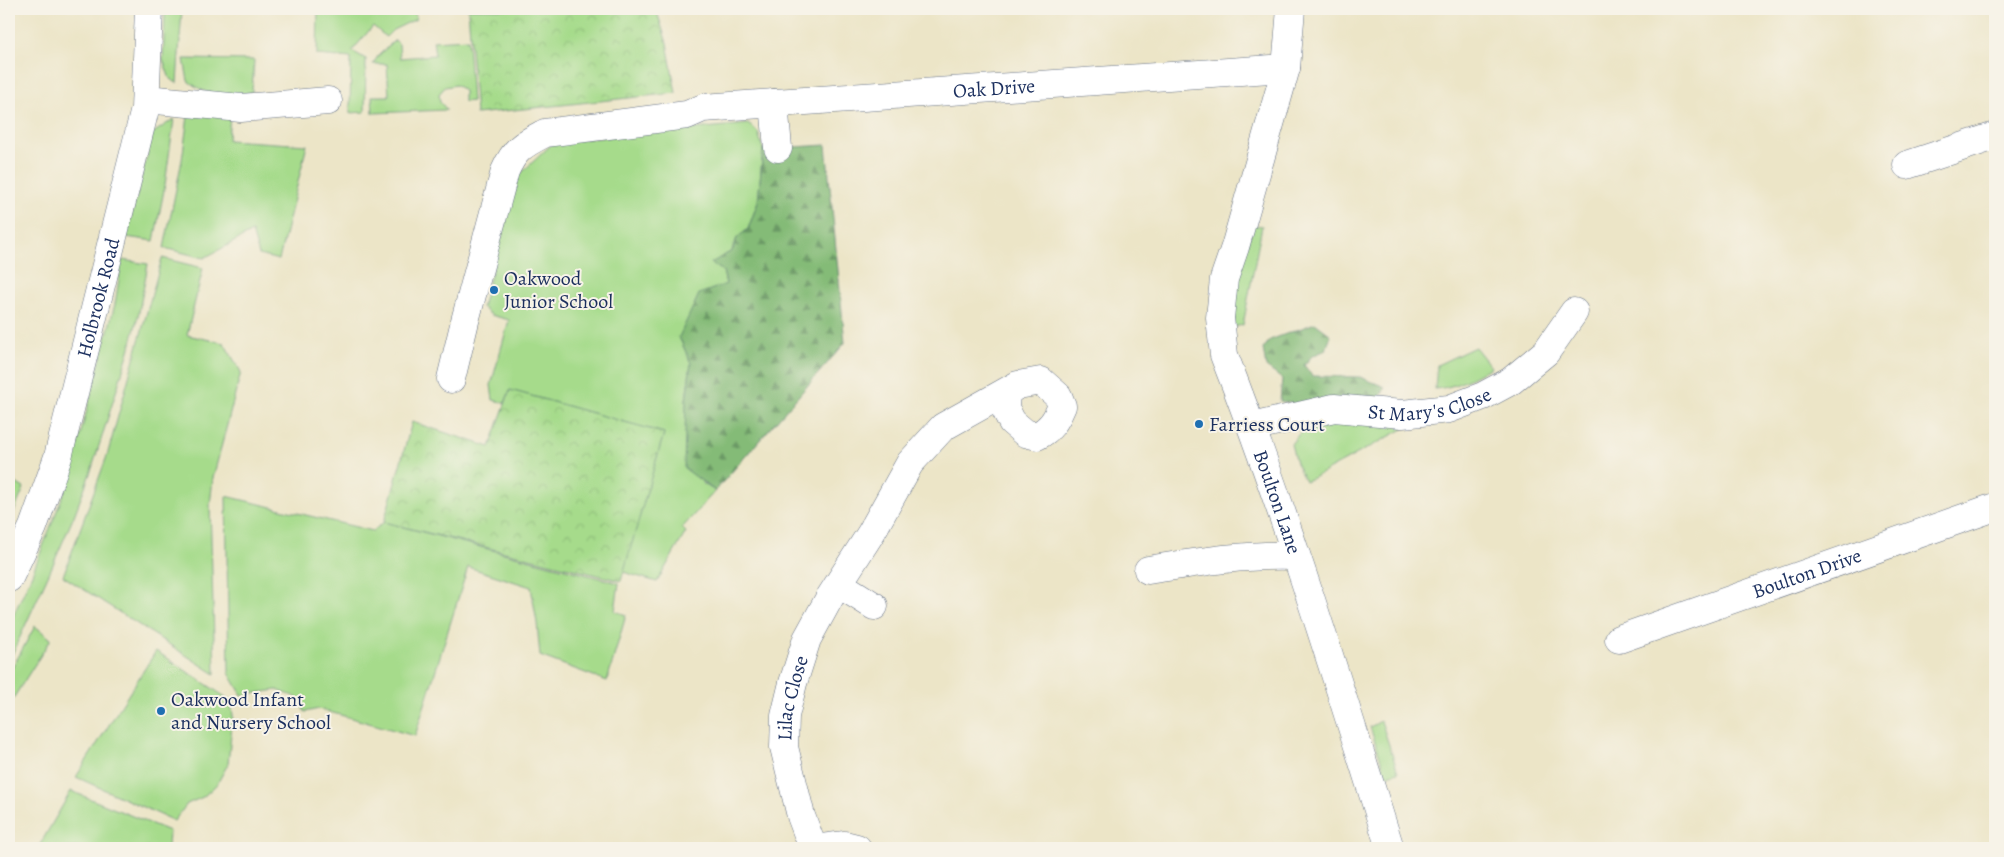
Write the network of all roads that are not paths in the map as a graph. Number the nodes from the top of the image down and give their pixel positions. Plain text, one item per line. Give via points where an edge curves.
1 (149, 9) edge
2 (1291, 9) edge
3 (1286, 68) junction
4 (146, 99) junction
5 (328, 101) dead end
6 (774, 103) junction
7 (1995, 136) edge
8 (778, 148) dead end
9 (1907, 165) dead end
10 (1574, 312) dead end
11 (452, 379) dead end
12 (1006, 392) dead end
13 (1252, 427) junction
14 (1995, 507) edge
15 (1296, 556) junction
16 (1148, 570) dead end
17 (9, 578) edge
18 (838, 584) junction
19 (874, 606) dead end
20 (1619, 639) dead end
21 (813, 848) edge
22 (822, 848) edge
23 (857, 848) edge
24 (1390, 848) edge

1 - 4 street, Holbrook Road
2 - 3 street, Boulton Lane
3 - 6 street, Oak Drive
3 - 13 street, Boulton Lane via 1224,279 1220,318 1224,355
4 - 5 street via 241,108
4 - 17 street, Holbrook Road via 58,457 33,527
6 - 8 street
6 - 11 street, Oak Drive via 702,108 687,115 545,132 527,142 512,156 505,171
7 - 9 street
10 - 13 street, St Mary's Close via 1546,352 1511,381 1449,409 1402,414 1334,408
12 - 18 street, Lilac Close via 943,427 924,446 910,463
13 - 15 street, Boulton Lane
14 - 20 street, Boulton Drive
15 - 16 street via 1263,555
15 - 24 street, Boulton Lane
18 - 19 street
18 - 21 street, Lilac Close via 807,639 785,716 784,747 801,816
22 - 23 street via 844,845

